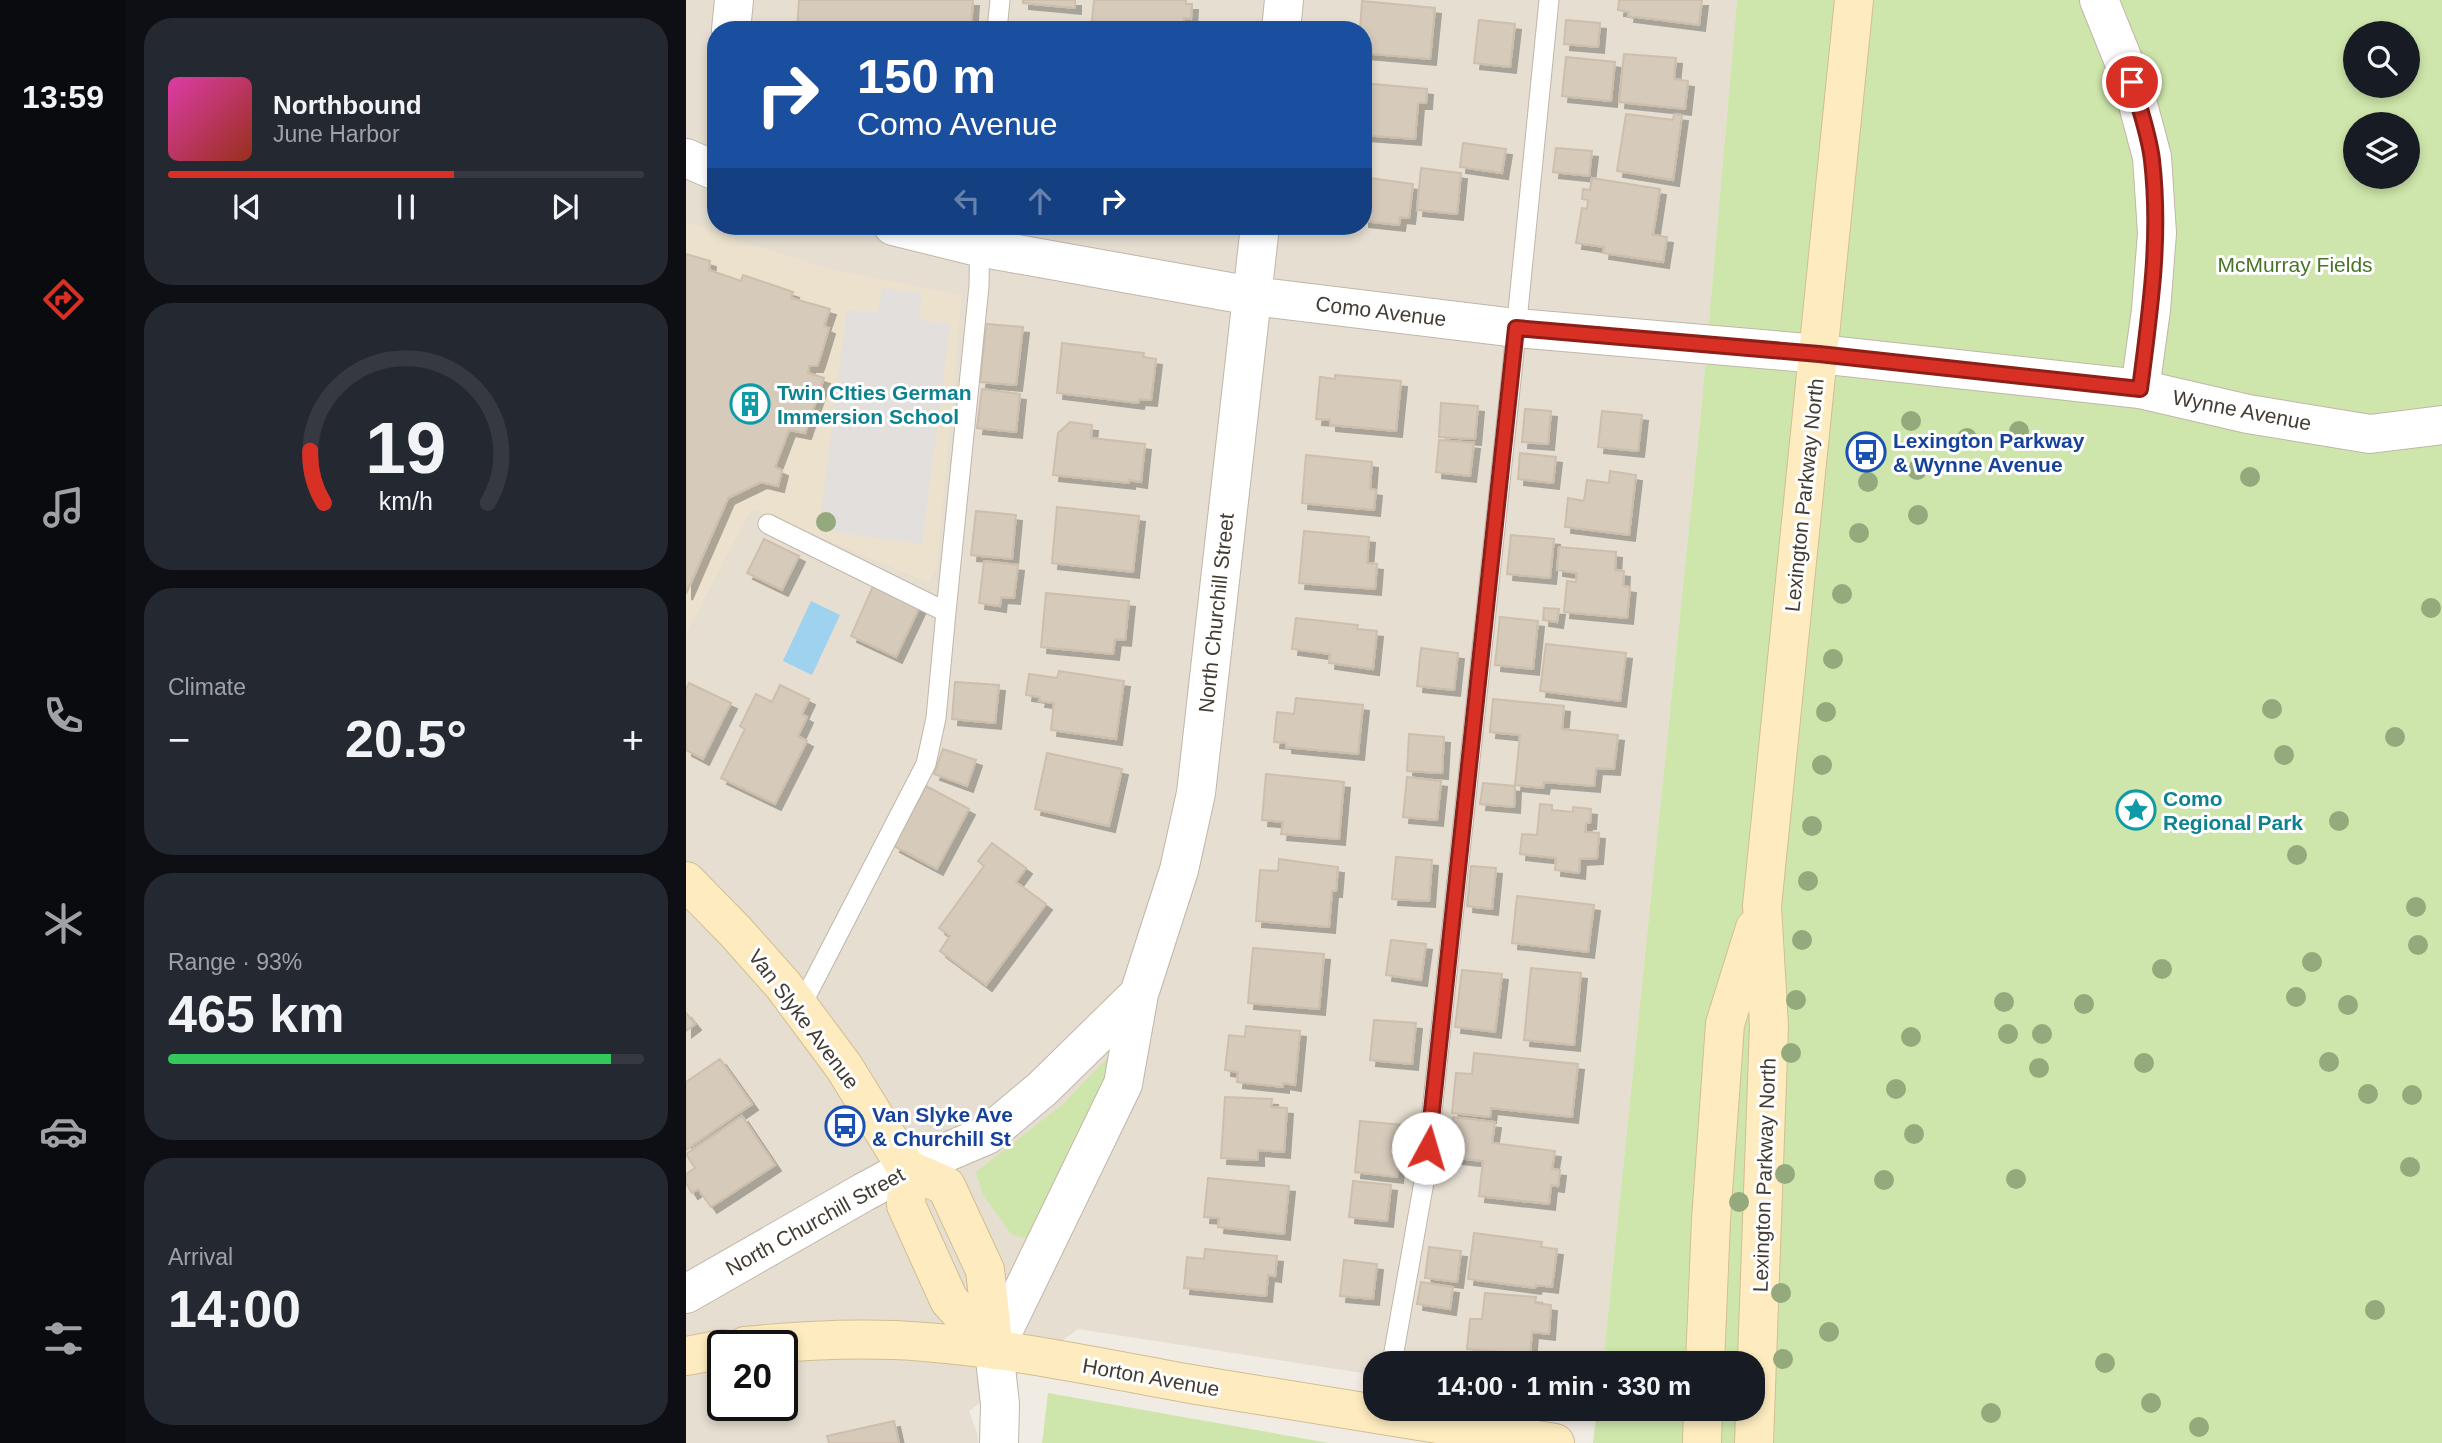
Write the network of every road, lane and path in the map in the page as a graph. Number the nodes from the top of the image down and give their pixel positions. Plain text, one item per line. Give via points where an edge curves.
1 (734, 0) edge
2 (1000, 0) edge
3 (1284, 0) edge
4 (1549, 0) edge
5 (1854, 0) edge
6 (2099, 0) edge
7 (732, 21) edge
8 (998, 21) edge
9 (1282, 21) edge
10 (686, 158) edge
11 (707, 167) edge
12 (1259, 235) edge
13 (979, 236) edge
14 (1252, 296) junction
15 (1516, 328) junction
16 (1819, 354) junction
17 (1874, 360) joint
18 (2140, 389) junction
19 (2442, 425) edge
20 (768, 524) dead end
21 (946, 612) junction
22 (686, 881) edge
23 (1762, 906) junction
24 (1139, 993) junction
25 (800, 1008) junction
26 (906, 1169) junction
27 (686, 1294) edge
28 (798, 1340) edge
29 (994, 1350) junction
30 (1394, 1351) edge
31 (1706, 1351) edge
32 (707, 1352) edge
33 (686, 1356) edge
34 (1363, 1410) edge
35 (1429, 1421) edge
36 (1703, 1421) edge
37 (999, 1443) edge
38 (1555, 1443) edge
39 (1702, 1443) edge
40 (1754, 1443) edge

1 - 7 street
2 - 8 lane
3 - 9 street
4 - 15 lane
5 - 16 main road, Lexington Parkway North
6 - 18 street via 2132,82 2152,157 2157,233
10 - 11 street
12 - 14 street, North Churchill Street
13 - 14 street, Como Avenue
13 - 21 lane via 979,286
14 - 15 street, Como Avenue
14 - 24 street, North Churchill Street via 1196,793 1179,870
15 - 16 street, Como Avenue
15 - 30 lane via 1425,1176
16 - 17 street, Como Avenue
16 - 23 main road, Lexington Parkway North
17 - 18 street, Wynne Avenue
18 - 19 street, Wynne Avenue via 2248,414 2370,434
20 - 21 lane
21 - 25 lane via 936,718 926,764
22 - 25 main road, Van Slyke Avenue
23 - 31 main road, Lexington Parkway North via 1725,1024
23 - 40 main road, Lexington Parkway North via 1769,1027
24 - 26 street, North Churchill Street via 1042,1089 987,1135
24 - 29 street, North Churchill Street via 1123,1084
25 - 26 main road, Van Slyke Avenue via 844,1067
26 - 27 street, North Churchill Street
26 - 29 main road via 946,1186 985,1270
28 - 29 main road, Horton Avenue via 926,1342
29 - 34 main road, Horton Avenue
29 - 37 street
32 - 33 main road
35 - 38 main road, Horton Avenue
36 - 39 main road

